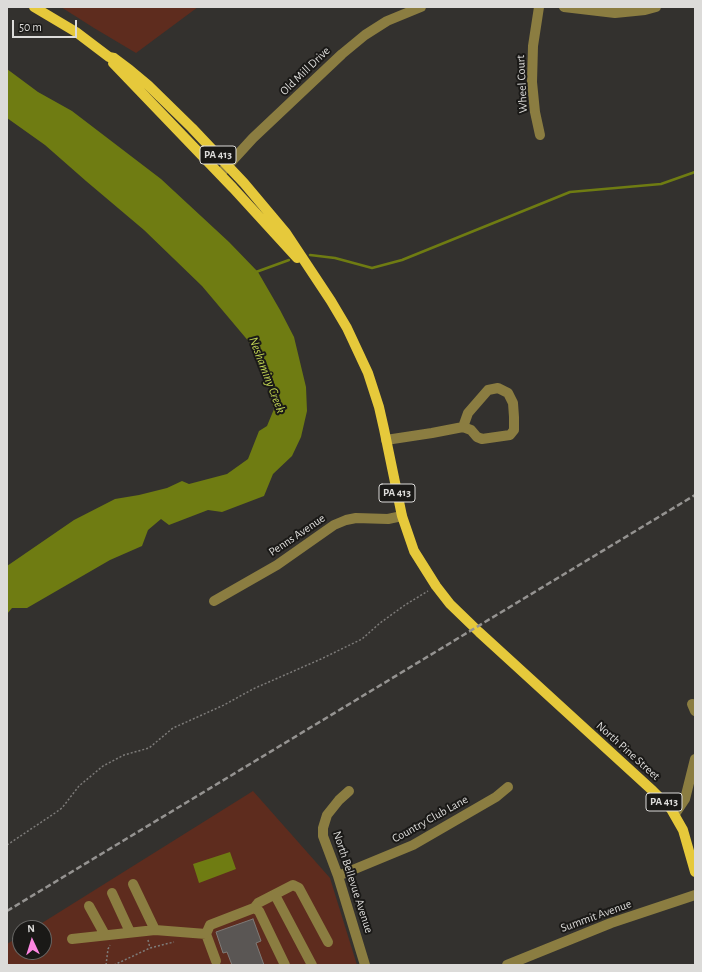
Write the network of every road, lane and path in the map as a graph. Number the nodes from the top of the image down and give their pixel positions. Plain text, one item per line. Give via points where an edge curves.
1 (34, 7) edge
2 (421, 7) edge
3 (539, 7) edge
4 (564, 7) edge
5 (656, 7) edge
6 (109, 57) junction
7 (540, 135) dead end
8 (228, 166) junction
9 (220, 174) junction
10 (310, 270) junction
11 (463, 427) junction
12 (386, 440) junction
13 (402, 516) junction
14 (436, 586) junction
15 (214, 601) dead end
16 (695, 759) edge
17 (508, 787) dead end
18 (349, 791) dead end
19 (675, 814) junction
20 (691, 844) edge
21 (7, 845) edge
22 (695, 872) edge
23 (338, 876) junction
24 (133, 884) dead end
25 (112, 893) dead end
26 (275, 895) junction
27 (695, 895) edge
28 (89, 906) dead end
29 (254, 908) junction
30 (155, 930) junction
31 (130, 932) junction
32 (206, 934) junction
33 (72, 939) dead end
34 (108, 939) junction
35 (147, 939) dead end
36 (175, 942) dead end
37 (328, 942) dead end
38 (150, 948) junction
39 (216, 961) dead end
40 (106, 965) edge
41 (114, 965) edge
42 (285, 965) edge
43 (312, 965) edge
44 (364, 965) edge
45 (507, 965) edge

1 - 6 main road, PA 413 via 76,32
2 - 8 street, Old Mill Drive via 387,21 365,35 253,138
3 - 7 street, Wheel Court via 532,74
4 - 5 street via 615,12
6 - 8 main road, PA 413 via 114,58 148,85
6 - 9 main road, PA 413
8 - 9 street, Old Mill Drive
8 - 10 main road, PA 413 via 286,233
9 - 10 main road, PA 413
10 - 12 main road, PA 413 via 347,328 368,373 379,406
11 - 11 street via 482,439 510,435 514,430 514,417 513,403 508,392 498,388 488,390 468,413
11 - 12 street
12 - 13 main road, PA 413
13 - 14 main road, PA 413 via 414,551
13 - 15 street, Penns Avenue via 388,519 356,518 334,525 277,565
14 - 19 main road, North Pine Street / PA 413 via 464,618
14 - 21 path via 405,605 362,639 173,728 149,748 124,755 103,766 79,786 62,808
16 - 19 street via 685,799
17 - 23 street, Country Club Lane via 489,801 413,845
18 - 23 street, North Bellevue Avenue via 329,811 323,828 325,844
19 - 20 main road, North Pine Street / PA 413
20 - 22 main road, North Pine Street / PA 413
23 - 44 street, North Bellevue Avenue
24 - 30 street
25 - 31 street
26 - 29 street via 258,903
26 - 37 street via 293,885 299,888
26 - 43 street
27 - 45 street, Summit Avenue via 611,923
28 - 34 street
29 - 32 street via 210,925
29 - 42 street via 259,911
30 - 31 street
30 - 32 street
31 - 34 street
32 - 39 street
33 - 34 street
34 - 40 path
35 - 38 path
36 - 38 path
38 - 41 path

